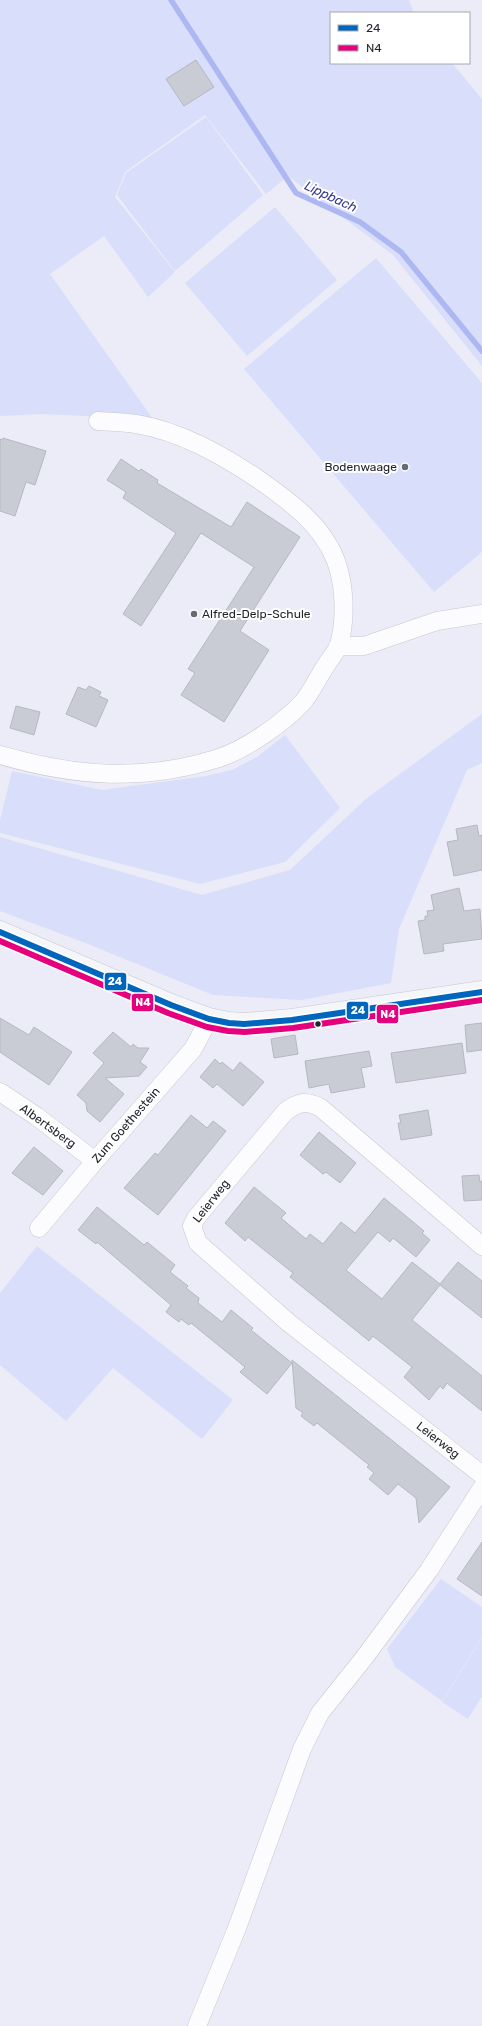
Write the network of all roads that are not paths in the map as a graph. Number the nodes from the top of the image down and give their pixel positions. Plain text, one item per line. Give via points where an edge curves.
1 (98, 421) dead end
2 (482, 614) edge
3 (338, 646) junction
4 (0, 755) edge
5 (0, 932) edge
6 (482, 992) edge
7 (209, 1019) junction
8 (0, 1092) edge
9 (95, 1161) junction
10 (39, 1228) dead end
11 (482, 1246) edge
12 (482, 1475) edge
13 (482, 1488) edge
14 (197, 2026) edge

1 - 3 street via 137,424 169,432 203,446 283,496 308,519 324,538 333,555 342,583 343,614
2 - 3 street via 437,621 364,646
3 - 4 street via 302,702 255,741 221,757 174,769 90,774 50,768
5 - 7 main road
6 - 7 main road via 261,1023 229,1024
7 - 9 street, Zum Goethestein via 193,1049
8 - 9 street, Albertsberg
9 - 10 street, Zum Goethestein
11 - 12 street, Leierweg via 320,1108 302,1102 285,1112 192,1226 198,1243 289,1323
13 - 14 street via 429,1570 320,1713 302,1749 237,1928

